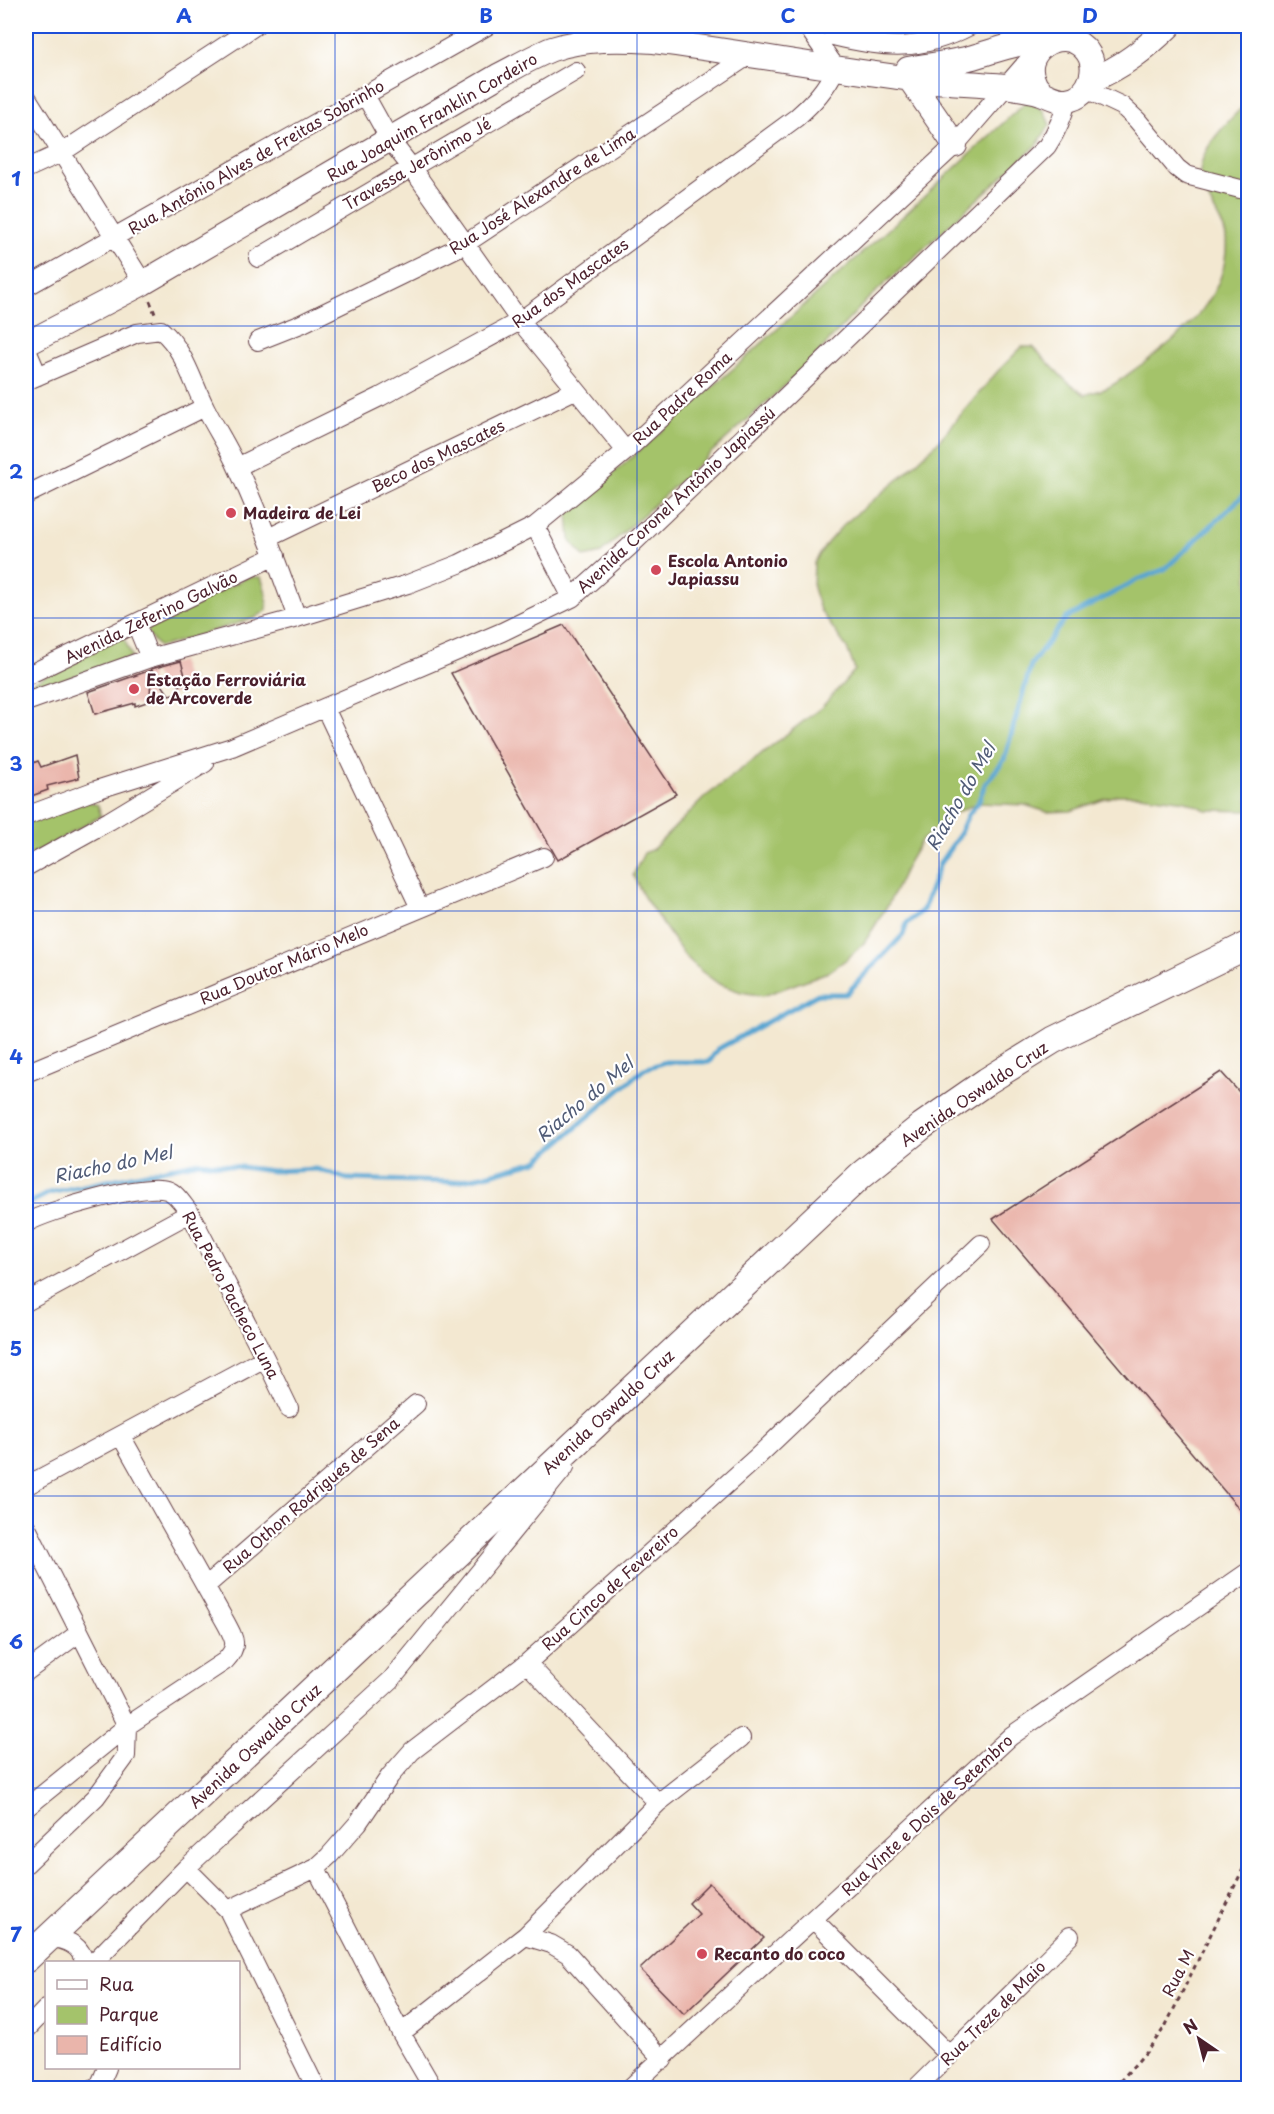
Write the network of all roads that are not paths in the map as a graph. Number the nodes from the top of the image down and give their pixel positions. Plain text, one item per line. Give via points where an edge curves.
1 (255, 26) edge
2 (487, 26) edge
3 (807, 26) edge
4 (849, 26) edge
5 (970, 26) edge
6 (1169, 26) edge
7 (580, 34) edge
8 (826, 40) junction
9 (1050, 40) edge
10 (751, 54) junction
11 (836, 68) junction
12 (576, 71) dead end
13 (876, 74) junction
14 (909, 78) junction
15 (1008, 87) junction
16 (1082, 90) junction
17 (1042, 93) junction
18 (365, 95) junction
19 (26, 96) edge
20 (390, 140) junction
21 (955, 145) junction
22 (61, 153) junction
23 (411, 167) junction
24 (26, 169) edge
25 (1248, 191) edge
26 (115, 237) junction
27 (465, 244) junction
28 (258, 258) dead end
29 (143, 283) junction
30 (26, 287) edge
31 (520, 321) junction
32 (258, 341) dead end
33 (26, 346) edge
34 (32, 379) edge
35 (575, 390) junction
36 (205, 407) junction
37 (626, 451) junction
38 (237, 467) junction
39 (26, 495) edge
40 (536, 526) junction
41 (268, 538) junction
42 (275, 556) junction
43 (572, 598) junction
44 (297, 618) junction
45 (136, 624) junction
46 (150, 658) junction
47 (26, 676) edge
48 (26, 702) edge
49 (325, 708) junction
50 (232, 747) junction
51 (96, 790) junction
52 (26, 816) edge
53 (109, 821) junction
54 (544, 857) dead end
55 (26, 867) edge
56 (420, 908) junction
57 (1248, 945) edge
58 (26, 1073) edge
59 (190, 1213) junction
60 (26, 1223) edge
61 (981, 1244) dead end
62 (26, 1302) edge
63 (265, 1358) junction
64 (416, 1404) dead end
65 (289, 1408) dead end
66 (614, 1408) junction
67 (121, 1436) junction
68 (26, 1486) edge
69 (26, 1526) edge
70 (1248, 1572) edge
71 (206, 1586) junction
72 (79, 1633) junction
73 (527, 1663) junction
74 (26, 1672) edge
75 (127, 1726) junction
76 (741, 1738) dead end
77 (658, 1803) junction
78 (26, 1808) edge
79 (26, 1864) edge
80 (186, 1868) junction
81 (316, 1868) junction
82 (228, 1910) junction
83 (813, 1919) junction
84 (525, 1936) junction
85 (1070, 1936) dead end
86 (49, 1938) junction
87 (26, 1959) edge
88 (84, 1961) edge
89 (95, 1961) edge
90 (45, 2010) edge
91 (26, 2030) edge
92 (402, 2032) junction
93 (950, 2056) junction
94 (663, 2060) junction
95 (106, 2069) edge
96 (94, 2088) edge
97 (316, 2088) edge
98 (434, 2088) edge
99 (630, 2088) edge
100 (916, 2088) edge

1 - 22 street
2 - 18 street, Rua Antônio Alves de Freitas Sobrinho
3 - 8 street
4 - 8 street
5 - 8 street via 925,44
6 - 16 main road via 1134,56
7 - 10 main road, Rua Joaquim Franklin Cordeiro
7 - 20 main road, Rua Joaquim Franklin Cordeiro
8 - 11 street
9 - 13 main road, Rua Joaquim Franklin Cordeiro
9 - 15 street, Rua Padre Roma
9 - 16 main road via 1065,38 1085,48 1093,69
9 - 17 main road via 1031,67 1033,81
10 - 11 main road, Rua Joaquim Franklin Cordeiro
10 - 27 street, Rua José Alexandre de Lima
11 - 13 main road, Rua Joaquim Franklin Cordeiro
11 - 31 street, Rua dos Mascates via 822,93 796,118
12 - 23 street, Travessa Jerônimo Jé
13 - 14 main road, Rua Joaquim Franklin Cordeiro
14 - 15 main road, Rua Joaquim Franklin Cordeiro
14 - 21 main road
15 - 17 main road, Rua Joaquim Franklin Cordeiro
15 - 21 street, Rua Padre Roma
16 - 17 main road via 1054,100
16 - 25 street via 1122,106 1186,175
16 - 43 street, Avenida Coronel Antônio Japiassú via 1047,146
18 - 20 street
18 - 26 street, Rua Antônio Alves de Freitas Sobrinho
19 - 22 street
20 - 23 street
20 - 29 main road, Rua Joaquim Franklin Cordeiro
21 - 37 street, Rua Padre Roma
22 - 24 street
22 - 26 street
23 - 27 street
23 - 28 street, Travessa Jerônimo Jé
26 - 29 street
26 - 30 street, Rua Antônio Alves de Freitas Sobrinho
27 - 31 street
27 - 32 street, Rua José Alexandre de Lima
29 - 33 main road, Rua Joaquim Franklin Cordeiro
31 - 35 street
31 - 38 street, Rua dos Mascates via 380,397
33 - 34 street
34 - 36 street via 137,333 160,330 182,356
35 - 37 street
35 - 41 street, Beco dos Mascates
36 - 38 street
36 - 39 street
37 - 40 street, Rua Padre Roma
38 - 41 street
40 - 43 street
40 - 44 street, Rua Padre Roma via 408,584
41 - 42 street
42 - 44 street
42 - 45 street, Avenida Zeferino Galvão
43 - 49 street, Avenida Coronel Antônio Japiassú
44 - 46 street, Avenida Zeferino Galvão
45 - 46 street
45 - 47 street, Avenida Zeferino Galvão
46 - 48 street, Avenida Zeferino Galvão
49 - 50 street, Avenida Coronel Antônio Japiassú
49 - 56 street
50 - 51 street
50 - 53 street
51 - 52 street
51 - 53 street via 111,802
53 - 55 street
54 - 56 street, Rua Doutor Mário Melo
56 - 58 street, Rua Doutor Mário Melo
57 - 66 highway, Avenida Oswaldo Cruz via 1053,1040 922,1126 844,1191
59 - 60 street, Rua Pedro Pacheco Luna via 169,1191 146,1189 54,1210
59 - 62 street
59 - 63 street, Rua Pedro Pacheco Luna
61 - 73 street, Rua Cinco de Fevereiro via 757,1457
63 - 65 street, Rua Pedro Pacheco Luna
63 - 67 street
64 - 71 street, Rua Othon Rodrigues de Sena
66 - 80 street via 391,1680
66 - 86 highway, Avenida Oswaldo Cruz
67 - 68 street
67 - 71 street
69 - 72 street
70 - 83 street, Rua Vinte e Dois de Setembro via 1011,1736
71 - 75 street via 232,1634 233,1653
72 - 74 street
72 - 75 street
73 - 77 street
73 - 81 street, Rua Cinco de Fevereiro via 412,1751 358,1823
75 - 78 street
75 - 79 street via 126,1756 96,1797
76 - 77 street
77 - 84 street
80 - 82 street
80 - 89 street
81 - 82 street, Rua Cinco de Fevereiro
81 - 92 street
82 - 97 street
83 - 93 street
83 - 94 street, Rua Vinte e Dois de Setembro
84 - 92 street
84 - 94 street via 568,1954
85 - 93 street, Rua Treze de Maio
86 - 87 highway, Avenida Oswaldo Cruz
86 - 88 street via 63,1939 75,1946
90 - 91 street
92 - 98 street
93 - 100 street, Rua Treze de Maio
94 - 99 street, Rua Vinte e Dois de Setembro
95 - 96 street

